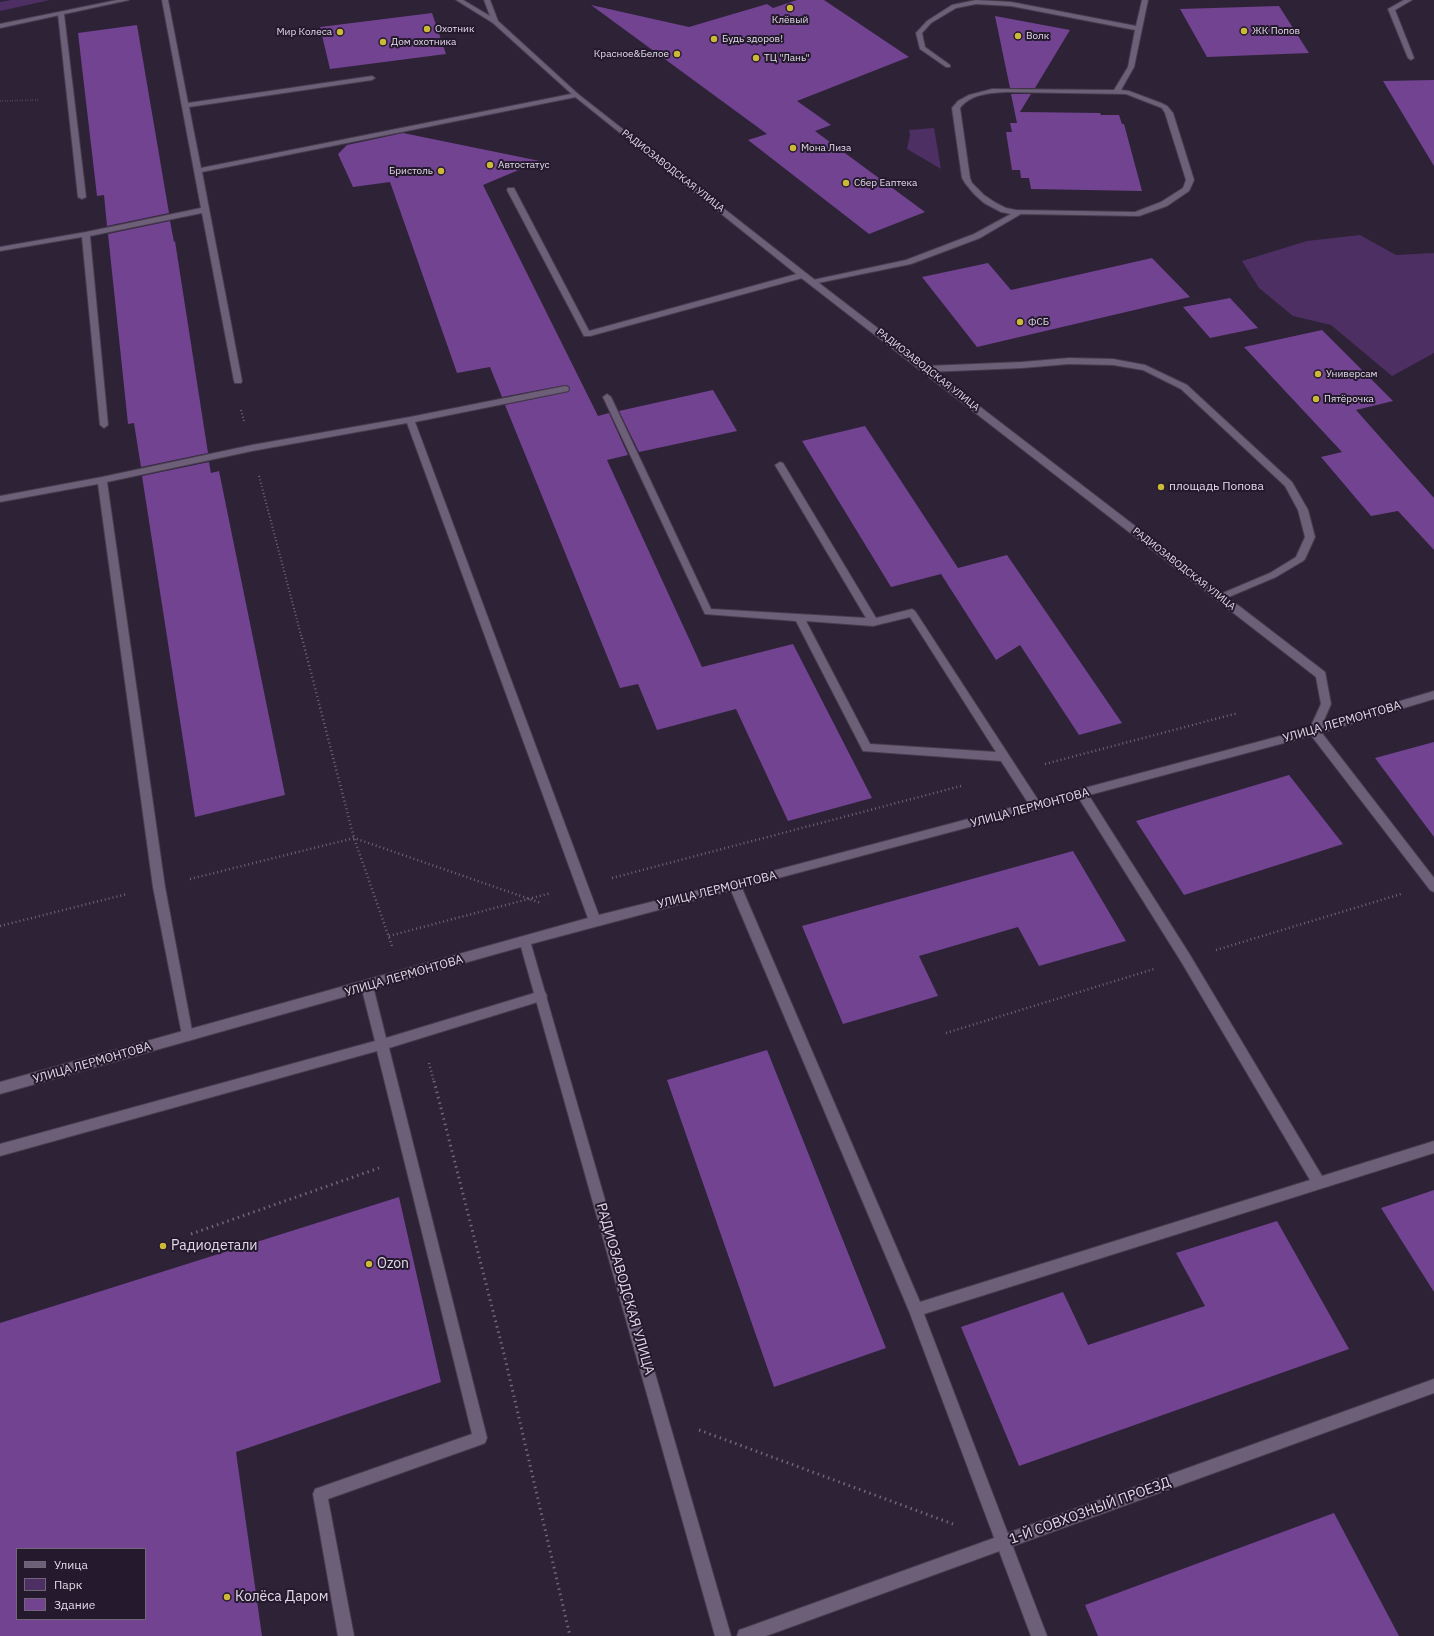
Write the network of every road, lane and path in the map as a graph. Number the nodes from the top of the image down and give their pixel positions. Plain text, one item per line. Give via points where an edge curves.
1 (126, 0) edge
2 (165, 0) edge
3 (459, 0) edge
4 (486, 0) edge
5 (1145, 0) edge
6 (1409, 0) edge
7 (61, 14) junction
8 (495, 22) junction
9 (0, 26) edge
10 (1140, 29) junction
11 (1411, 58) dead end
12 (948, 66) dead end
13 (372, 78) dead end
14 (1117, 91) junction
15 (576, 95) junction
16 (71, 100) junction
17 (0, 101) edge
18 (185, 106) junction
19 (197, 171) junction
20 (511, 190) dead end
21 (82, 196) dead end
22 (205, 210) junction
23 (1020, 212) junction
24 (86, 234) junction
25 (0, 249) edge
26 (803, 275) junction
27 (813, 282) junction
28 (927, 369) junction
29 (238, 381) dead end
30 (565, 390) dead end
31 (607, 397) dead end
32 (410, 420) junction
33 (104, 425) dead end
34 (252, 448) junction
35 (780, 465) dead end
36 (102, 480) junction
37 (0, 499) edge
38 (1221, 597) junction
39 (799, 618) junction
40 (873, 622) junction
41 (1434, 695) edge
42 (1238, 713) dead end
43 (1314, 731) junction
44 (1005, 757) junction
45 (1039, 766) dead end
46 (961, 786) dead end
47 (1082, 794) junction
48 (1036, 806) junction
49 (354, 838) junction
50 (605, 879) dead end
51 (735, 886) junction
52 (1434, 887) edge
53 (559, 891) dead end
54 (542, 903) dead end
55 (595, 921) junction
56 (389, 936) junction
57 (525, 942) junction
58 (403, 976) junction
59 (367, 986) junction
60 (541, 996) junction
61 (422, 1033) junction
62 (187, 1036) junction
63 (382, 1044) junction
64 (0, 1088) edge
65 (1434, 1147) edge
66 (0, 1150) edge
67 (410, 1158) junction
68 (1319, 1183) junction
69 (191, 1234) dead end
70 (916, 1310) junction
71 (1434, 1386) edge
72 (661, 1416) junction
73 (1002, 1543) junction
74 (346, 1636) edge
75 (570, 1636) edge
76 (723, 1636) edge
77 (745, 1636) edge
78 (1039, 1636) edge

1 - 7 street
2 - 18 street
3 - 8 street, РАДИОЗАВОДСКАЯ УЛИЦА
4 - 8 street
5 - 10 street
6 - 11 street via 1391,9
7 - 9 street
7 - 16 street
8 - 15 street, РАДИОЗАВОДСКАЯ УЛИЦА
10 - 12 street via 1012,4 976,2 954,6 929,22 919,33 922,48
10 - 14 street via 1132,67
13 - 18 street
14 - 23 street via 1006,90 977,94 958,105 956,108 969,186 995,206
14 - 23 street via 1127,92 1165,107 1190,180 1186,189 1164,204 1136,214
15 - 19 street
15 - 26 street, РАДИОЗАВОДСКАЯ УЛИЦА
16 - 17 path
16 - 21 street
18 - 19 street
19 - 22 street
20 - 26 street via 587,334
22 - 24 street
22 - 29 street
23 - 27 street via 977,236 908,262
24 - 25 street
24 - 33 street
26 - 27 street, РАДИОЗАВОДСКАЯ УЛИЦА
27 - 28 street, РАДИОЗАВОДСКАЯ УЛИЦА
28 - 38 street, РАДИОЗАВОДСКАЯ УЛИЦА
28 - 38 street via 1022,366 1069,361 1113,362 1145,368 1184,387 1289,484 1303,510 1310,537 1300,559 1273,575
30 - 32 street
31 - 39 street via 708,612
32 - 34 street
32 - 55 street
34 - 36 street
34 - 49 path
35 - 40 street
36 - 37 street
36 - 62 street via 157,871
38 - 43 street, РАДИОЗАВОДСКАЯ УЛИЦА via 1321,675 1326,704
39 - 40 street
39 - 44 street via 867,748
40 - 44 street via 912,613
41 - 43 street, УЛИЦА ЛЕРМОНТОВА
42 - 45 path
43 - 47 street, УЛИЦА ЛЕРМОНТОВА
43 - 52 street
44 - 48 street
46 - 50 path
47 - 48 street, УЛИЦА ЛЕРМОНТОВА
47 - 68 street via 1186,959
48 - 51 street, УЛИЦА ЛЕРМОНТОВА
49 - 54 path
49 - 56 path
51 - 55 street, УЛИЦА ЛЕРМОНТОВА
51 - 70 street
53 - 56 path
55 - 57 street, УЛИЦА ЛЕРМОНТОВА
56 - 58 path
57 - 58 street, УЛИЦА ЛЕРМОНТОВА
57 - 60 street, РАДИОЗАВОДСКАЯ УЛИЦА
58 - 59 street, УЛИЦА ЛЕРМОНТОВА
59 - 62 street, УЛИЦА ЛЕРМОНТОВА
59 - 63 street
60 - 61 street
60 - 72 street, РАДИОЗАВОДСКАЯ УЛИЦА
61 - 63 street
61 - 75 path via 504,1354
62 - 64 street, УЛИЦА ЛЕРМОНТОВА
63 - 66 street
63 - 67 street
65 - 68 street
67 - 69 path
67 - 74 street via 480,1438 320,1494
68 - 70 street
70 - 73 street
71 - 73 street, 1-Й СОВХОЗНЫЙ ПРОЕЗД
72 - 73 path
72 - 76 street, РАДИОЗАВОДСКАЯ УЛИЦА
73 - 77 street, 1-Й СОВХОЗНЫЙ ПРОЕЗД
73 - 78 street

